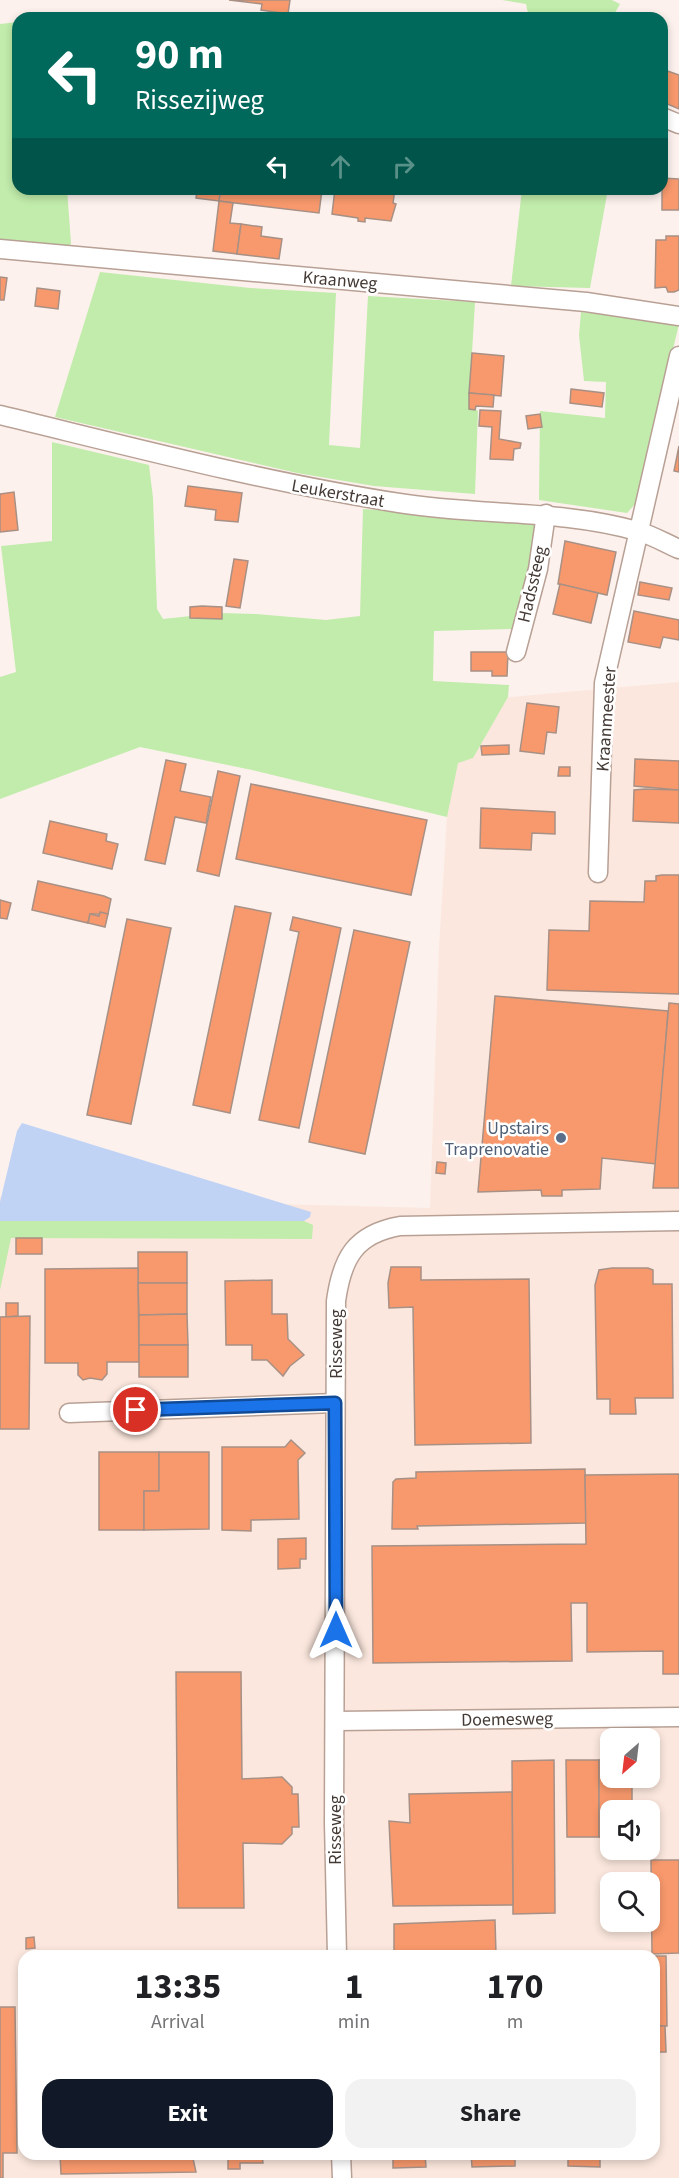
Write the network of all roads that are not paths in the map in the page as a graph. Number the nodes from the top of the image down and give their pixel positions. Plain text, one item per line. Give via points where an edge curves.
1 (0, 249) edge
2 (679, 316) edge
3 (679, 356) edge
4 (0, 415) edge
5 (546, 514) junction
6 (640, 532) junction
7 (679, 549) edge
8 (516, 652) dead end
9 (598, 873) dead end
10 (679, 1221) edge
11 (335, 1403) junction
12 (69, 1413) dead end
13 (679, 1717) edge
14 (336, 1721) junction
15 (337, 1950) edge
16 (341, 2160) edge
17 (342, 2178) edge

1 - 2 street, Kraanweg via 586,302
3 - 6 street, Kraanmeester
4 - 5 street, Leukerstraat via 301,488 403,504
5 - 6 street, Leukerstraat via 594,520
5 - 8 street, Hadssteeg via 538,569
6 - 7 street, Leukerstraat
6 - 9 street, Kraanmeester via 604,683
10 - 11 street, Risseweg via 514,1222 377,1230 354,1247 340,1274
11 - 12 street
11 - 14 street, Risseweg
13 - 14 street, Doemesweg
14 - 15 street, Risseweg
16 - 17 street

